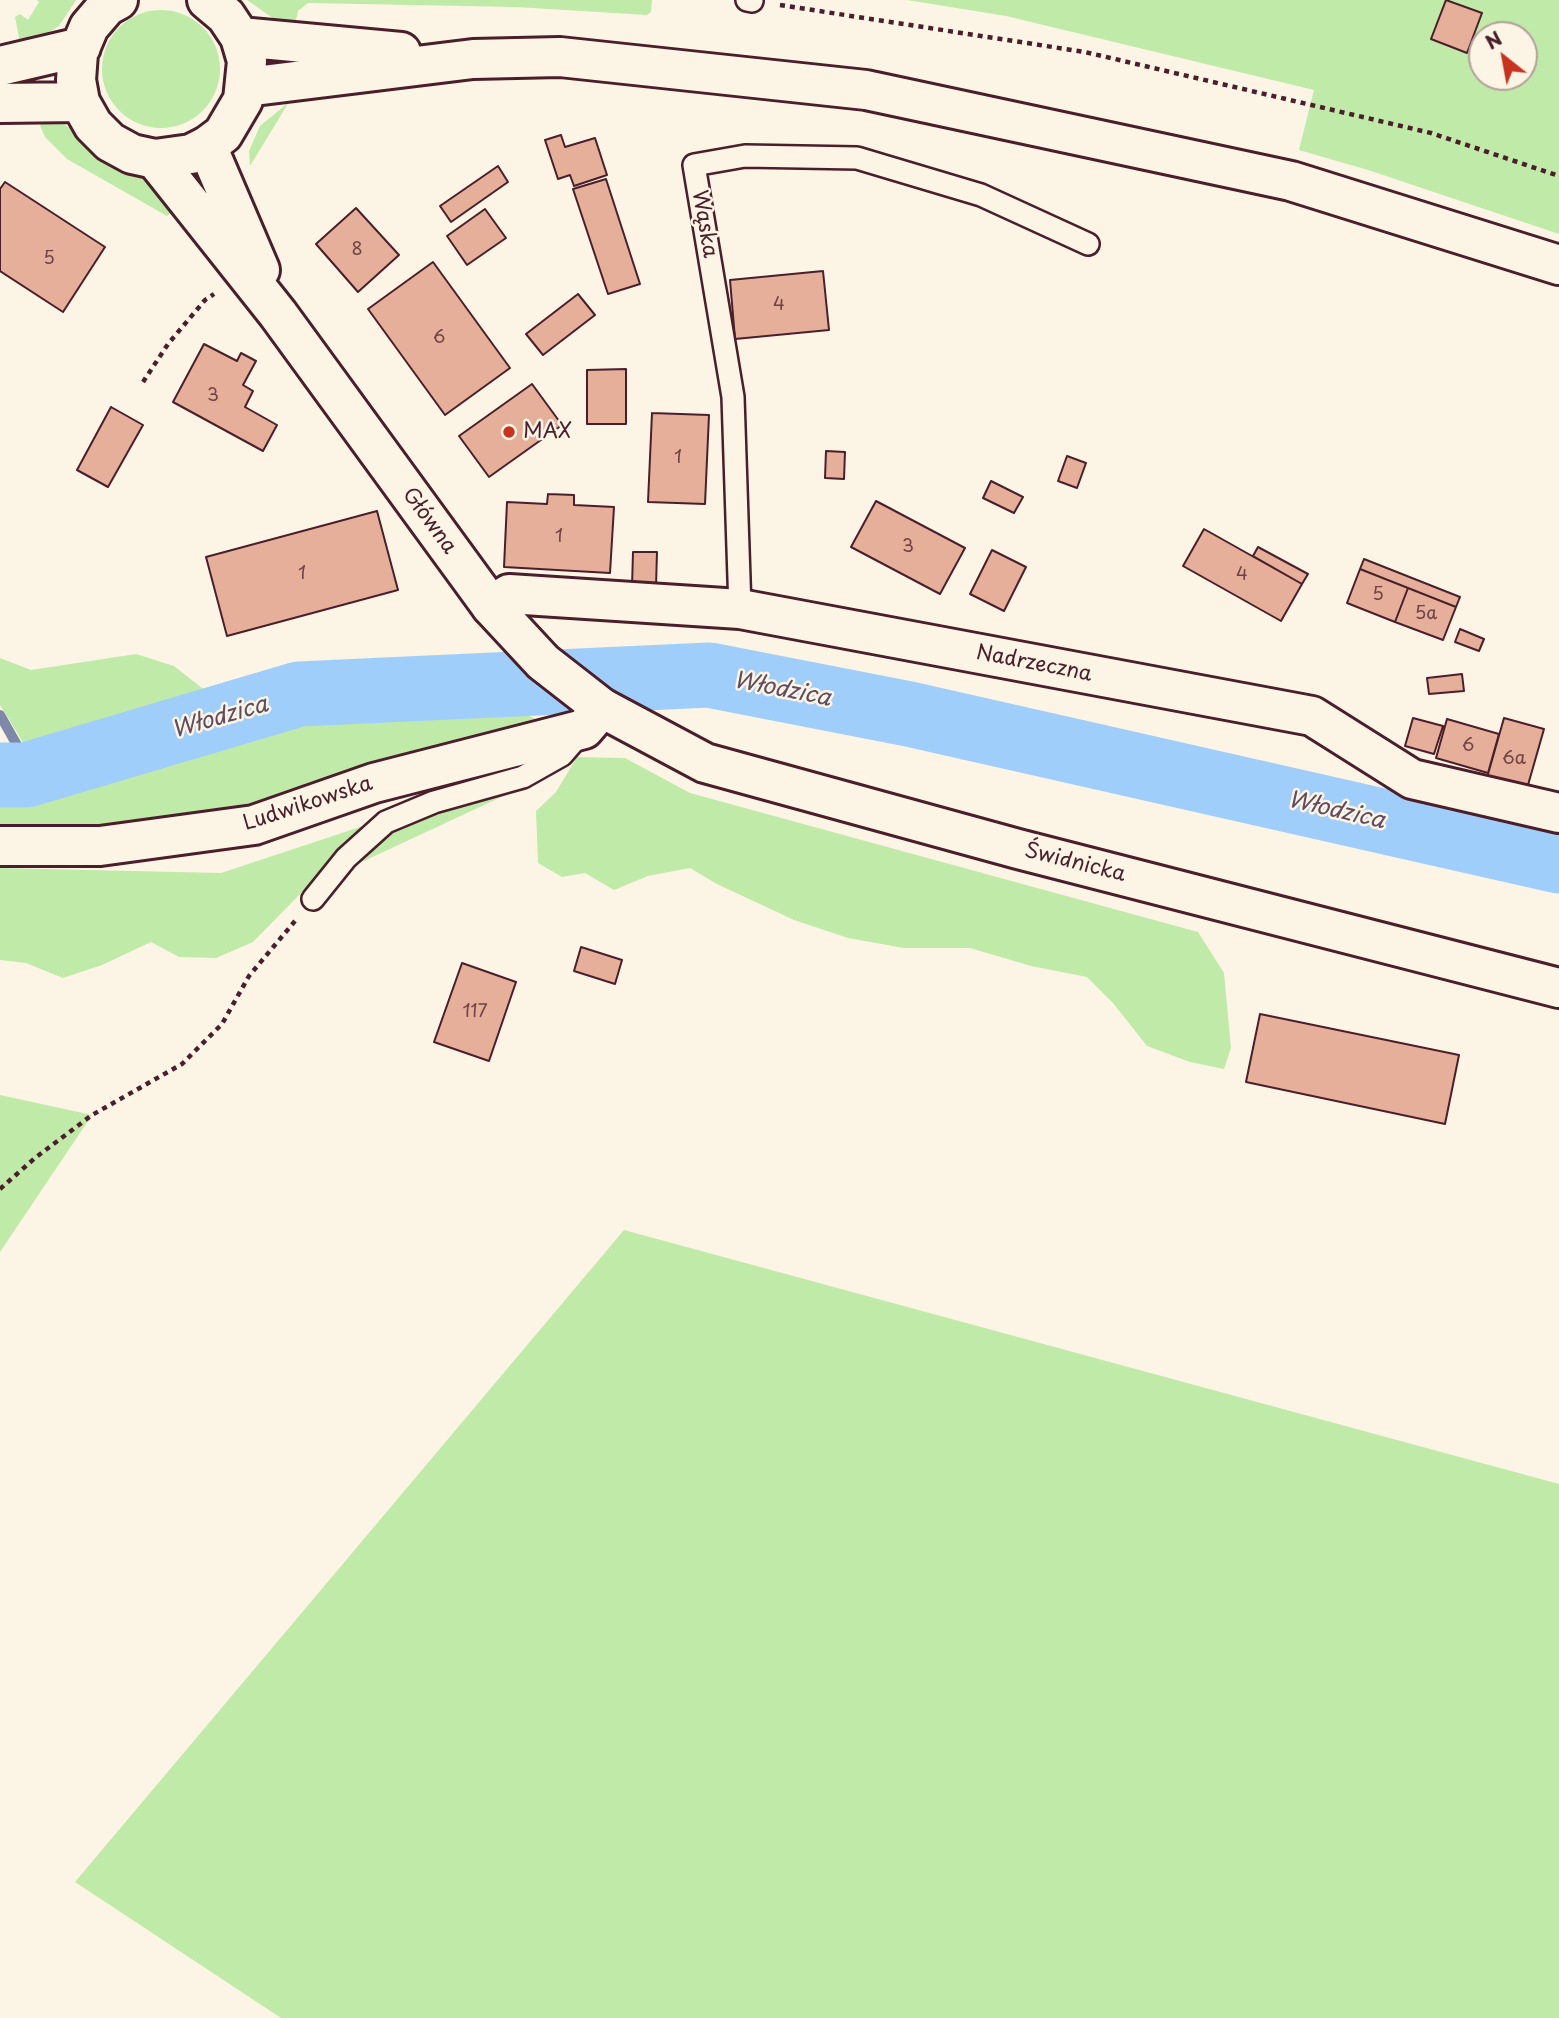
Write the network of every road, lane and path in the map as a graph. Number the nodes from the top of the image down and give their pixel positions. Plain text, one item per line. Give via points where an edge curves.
1 (118, 0) edge
2 (207, 0) edge
3 (749, 0) edge
4 (240, 37) junction
5 (80, 47) junction
6 (473, 59) junction
7 (0, 66) edge
8 (246, 87) junction
9 (80, 102) junction
10 (0, 103) edge
11 (207, 146) junction
12 (155, 159) junction
13 (1559, 176) edge
14 (1088, 244) dead end
15 (1559, 265) edge
16 (246, 274) junction
17 (278, 314) junction
18 (143, 382) dead end
19 (491, 606) junction
20 (740, 609) junction
21 (593, 713) junction
22 (1559, 813) edge
23 (0, 846) edge
24 (313, 899) joint
25 (1559, 988) edge
26 (0, 1189) edge

1 - 5 street via 89,27
2 - 4 street via 226,16
3 - 13 path via 1085,52 1431,133
4 - 6 street
4 - 8 street via 247,61
5 - 7 street
5 - 9 street via 76,80
6 - 8 street
6 - 15 street via 561,57 866,90 1291,181
8 - 11 street via 235,118
9 - 10 street
9 - 12 street via 110,142
11 - 12 street via 182,156
11 - 17 street, Główna
12 - 16 street, Główna
14 - 20 lane, Wąska via 981,195 857,158 745,156 694,165 733,397
16 - 17 street, Główna
16 - 18 path via 205,300
17 - 19 street, Główna
19 - 20 street, Nadrzeczna via 509,594
19 - 21 street, Główna
20 - 22 street, Nadrzeczna via 1312,716 1412,779
21 - 23 street, Ludwikowska via 254,825 100,846
21 - 24 lane via 562,755 523,777 434,802 386,822 346,858
21 - 25 street, Świdnicka via 705,763
24 - 26 path via 248,976 222,1024 182,1064 92,1115

